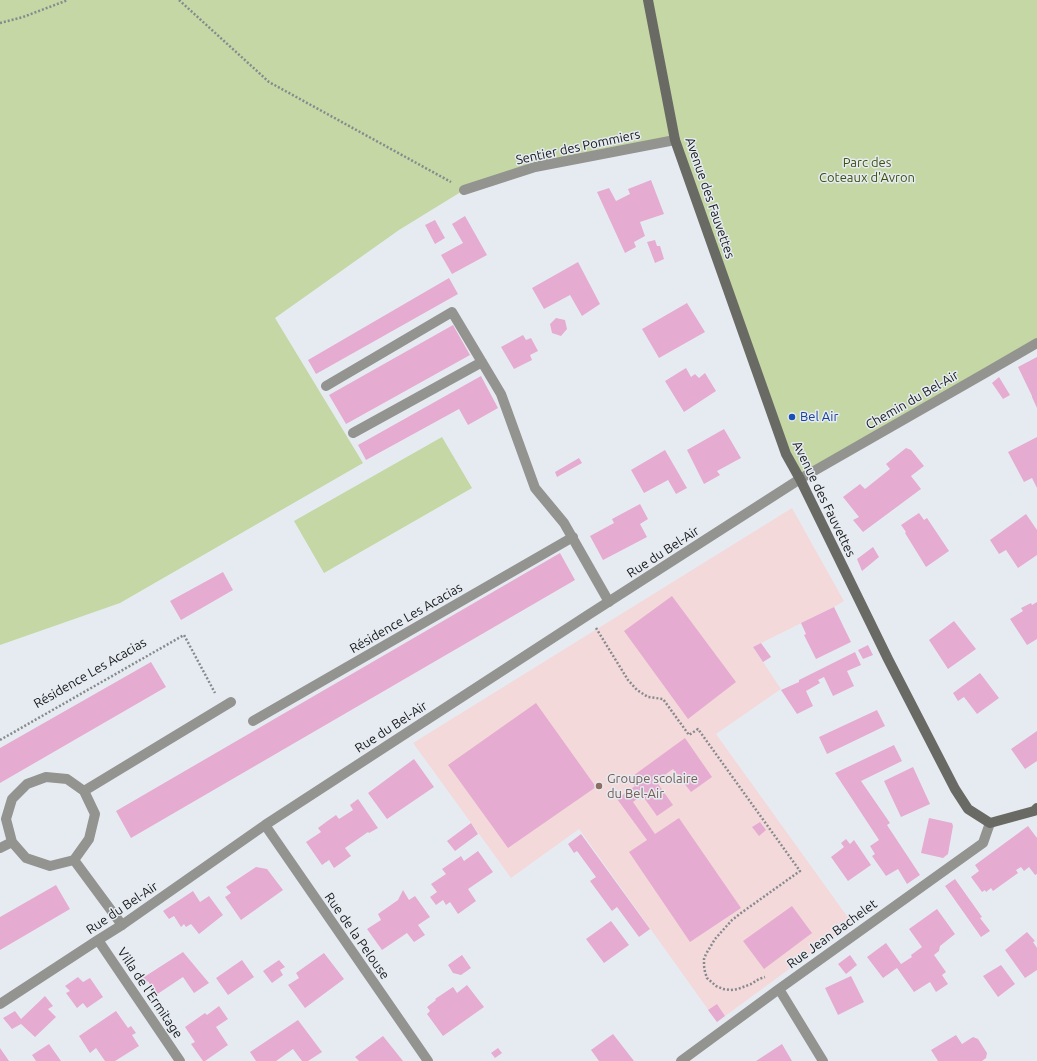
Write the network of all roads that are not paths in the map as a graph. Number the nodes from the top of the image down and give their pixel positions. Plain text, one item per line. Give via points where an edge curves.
1 (648, 0) edge
2 (675, 140) junction
3 (464, 190) road end
4 (1037, 343) edge
5 (482, 362) junction
6 (326, 386) dead end
7 (353, 433) dead end
8 (800, 479) junction
9 (573, 537) junction
10 (610, 602) junction
11 (227, 705) road end
12 (253, 721) dead end
13 (84, 790) junction
14 (1035, 810) edge
15 (990, 823) junction
16 (264, 825) junction
17 (12, 842) junction
18 (0, 848) edge
19 (74, 860) junction
20 (122, 925) junction
21 (98, 940) junction
22 (779, 989) junction
23 (0, 1004) edge
24 (180, 1061) edge
25 (428, 1061) edge
26 (681, 1061) edge
27 (823, 1061) edge

1 - 2 street, Avenue des Fauvettes
2 - 3 street, Sentier des Pommiers via 535,167
2 - 8 street, Avenue des Fauvettes via 786,454
4 - 8 street, Chemin du Bel-Air
5 - 6 street via 452,312
5 - 7 street
5 - 9 street via 501,394 535,488
8 - 10 street, Rue du Bel-Air
8 - 15 street, Avenue des Fauvettes via 955,789 968,809
9 - 10 street
9 - 12 street, Résidence Les Acacias
10 - 16 street, Rue du Bel-Air
11 - 13 street
13 - 17 street via 67,779 46,777 27,784 12,799 6,819
13 - 19 street via 96,814 89,839
14 - 15 street
15 - 22 street, Rue Jean Bachelet via 983,843
16 - 20 street, Rue du Bel-Air
16 - 25 street, Rue de la Pelouse
17 - 18 street
17 - 19 street via 26,858 50,866
19 - 20 street
20 - 21 street, Rue du Bel-Air
21 - 23 street, Rue du Bel-Air
21 - 24 street, Villa de l'Ermitage
22 - 26 street, Rue Jean Bachelet
22 - 27 street

